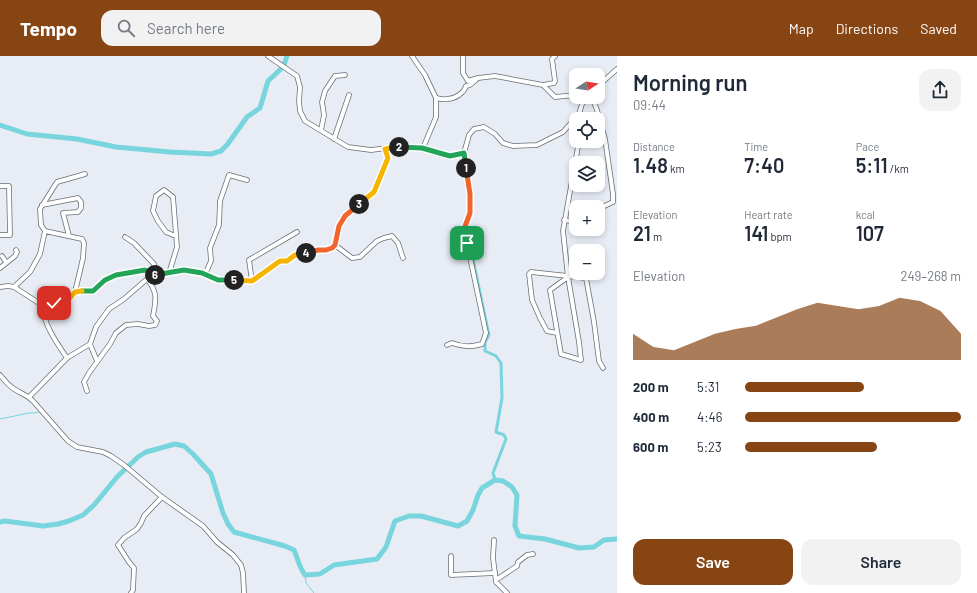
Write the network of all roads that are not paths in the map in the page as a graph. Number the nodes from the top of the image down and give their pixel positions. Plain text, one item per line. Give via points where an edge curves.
1 (268, 56) edge
2 (412, 56) edge
3 (463, 56) edge
4 (555, 56) edge
5 (617, 69) edge
6 (345, 75) dead end
7 (478, 78) junction
8 (605, 80) edge
9 (543, 85) junction
10 (350, 95) dead end
11 (569, 95) edge
12 (436, 98) junction
13 (595, 104) edge
14 (569, 127) edge
15 (321, 130) junction
16 (334, 139) junction
17 (422, 148) junction
18 (578, 148) edge
19 (385, 149) junction
20 (464, 153) junction
21 (85, 174) dead end
22 (247, 180) dead end
23 (0, 186) edge
24 (42, 205) junction
25 (605, 206) edge
26 (564, 220) junction
27 (569, 221) edge
28 (45, 232) junction
29 (297, 232) dead end
30 (0, 235) edge
31 (176, 235) junction
32 (69, 236) junction
33 (125, 237) dead end
34 (335, 245) junction
35 (16, 250) dead end
36 (2, 256) dead end
37 (403, 258) dead end
38 (6, 262) junction
39 (0, 268) edge
40 (169, 273) junction
41 (202, 273) junction
42 (155, 275) junction
43 (568, 277) junction
44 (148, 279) junction
45 (252, 281) junction
46 (0, 287) edge
47 (14, 287) junction
48 (75, 292) junction
49 (42, 305) junction
50 (557, 333) junction
51 (90, 344) junction
52 (447, 345) dead end
53 (67, 358) junction
54 (97, 361) junction
55 (603, 368) dead end
56 (0, 375) edge
57 (87, 391) dead end
58 (29, 397) junction
59 (162, 497) junction
60 (494, 540) dead end
61 (533, 554) dead end
62 (451, 556) dead end
63 (495, 573) junction
64 (496, 579) junction
65 (132, 593) edge
66 (244, 593) edge
67 (507, 593) edge

1 - 15 street via 297,76 300,86 300,110 305,121
2 - 12 street
3 - 7 street via 463,73 468,81
4 - 9 street via 552,58 555,81
5 - 8 street
6 - 15 street via 335,76 325,92
7 - 9 street via 495,76
7 - 12 street via 460,94 448,99
9 - 11 street via 555,97
10 - 16 street
12 - 17 street via 436,117
13 - 25 street via 605,139 613,194 613,202
14 - 20 street via 538,145 513,146 504,143 484,127 474,129 468,135
15 - 16 street
16 - 19 street via 348,147
17 - 19 street
17 - 20 street via 450,156
18 - 26 street
19 - 34 street via 388,158 374,192 345,216 339,226
20 - 52 street via 470,213 461,240 467,243 486,333 482,344 473,347 452,343
21 - 24 street via 57,182
22 - 41 street via 228,175 220,202 219,225 210,248 212,261
23 - 30 street via 9,186 10,236
24 - 28 street via 41,225
24 - 32 street via 78,198 81,202 78,212 63,213
26 - 27 street
26 - 43 street
28 - 32 street
28 - 47 street via 40,254 30,272
29 - 45 street via 249,260
31 - 31 street via 173,197 164,190 156,196 153,211 166,232
31 - 40 street via 177,247
32 - 48 street via 82,238 84,243
33 - 42 street via 154,264
34 - 37 street via 352,258 360,257 377,241 392,236 398,243
34 - 45 street via 326,250 295,255 287,261 280,261
35 - 38 street via 15,256
36 - 38 street
38 - 39 street
40 - 41 street via 184,270
40 - 42 street
41 - 45 street via 218,280
42 - 44 street
42 - 48 street via 145,270 116,275 105,280 93,291
43 - 50 street via 550,290
43 - 50 street via 531,272 529,274 532,300 540,318 548,331
43 - 50 street via 581,360 561,354
43 - 55 street via 586,278 599,360
44 - 51 street via 109,309 96,327
44 - 54 street via 156,292 153,316 157,321 155,326 126,325 116,333
46 - 47 street
47 - 49 street
48 - 49 street via 70,298
49 - 53 street via 52,335
51 - 53 street
51 - 54 street
53 - 58 street
54 - 57 street via 84,382
56 - 58 street via 14,389
58 - 59 street via 68,441 111,456
59 - 65 street via 144,516 137,529 118,544 134,568
59 - 66 street via 203,526 238,560 243,573
60 - 63 street
61 - 64 street via 527,555 517,566
62 - 63 street via 451,575
63 - 64 street
64 - 67 street

